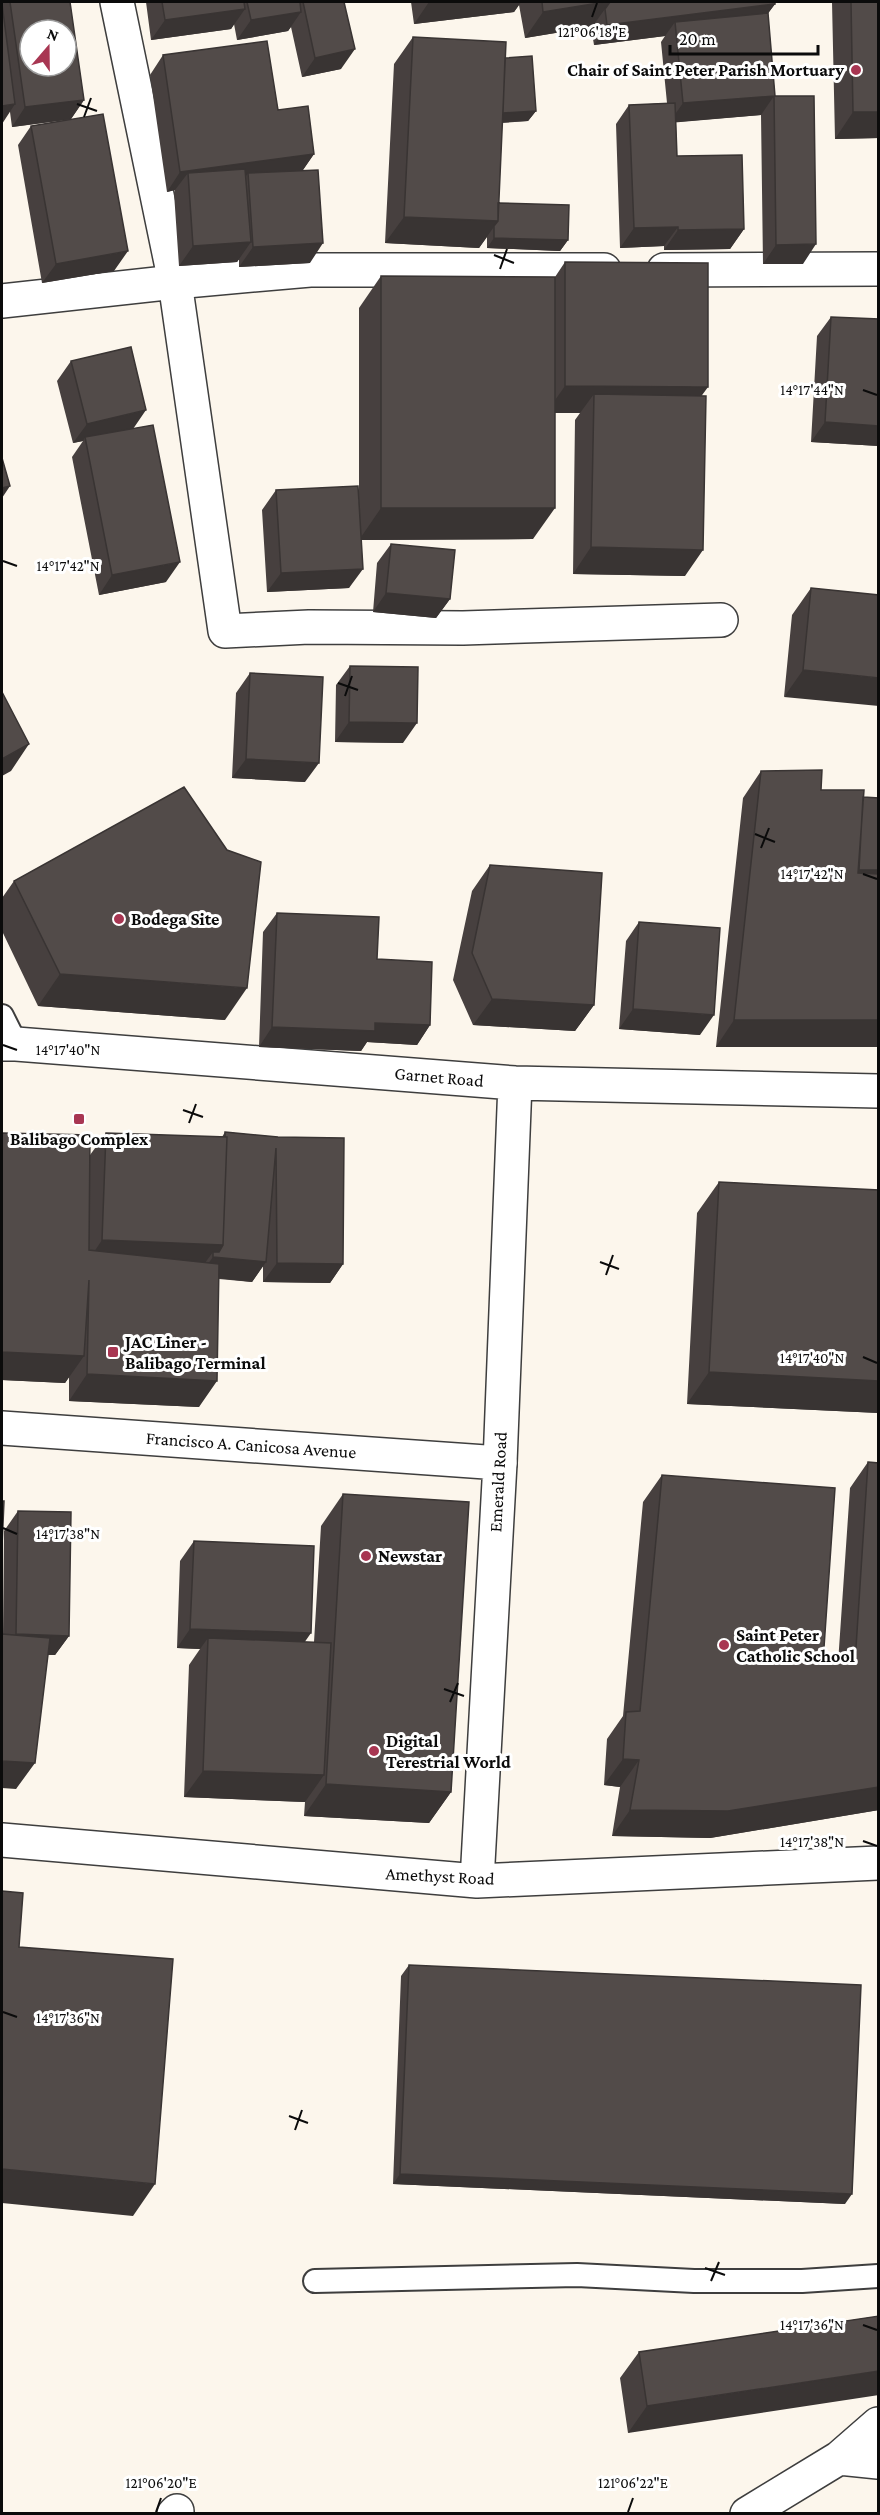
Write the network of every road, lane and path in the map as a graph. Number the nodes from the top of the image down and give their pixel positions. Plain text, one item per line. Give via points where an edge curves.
1 (117, 2) edge
2 (879, 269) edge
3 (175, 282) junction
4 (2, 301) edge
5 (721, 620) dead end
6 (6, 1035) edge
7 (515, 1083) junction
8 (879, 1091) edge
9 (2, 1428) edge
10 (500, 1463) junction
11 (2, 1840) edge
12 (879, 1863) edge
13 (477, 1881) junction
14 (879, 2276) edge
15 (315, 2281) dead end
16 (879, 2424) edge
17 (839, 2458) junction
18 (879, 2462) edge
19 (747, 2514) edge

1 - 3 street
2 - 3 street via 310,270
3 - 4 street
3 - 5 street via 225,631
6 - 7 street, Garnet Road
7 - 8 street, Garnet Road
7 - 10 street, Emerald Road
9 - 10 street, Francisco A. Canicosa Avenue
10 - 13 street, Emerald Road
11 - 13 street, Amethyst Road
12 - 13 street, Amethyst Road
14 - 15 lane via 802,2281 577,2275
16 - 17 street
17 - 18 street
17 - 19 street

